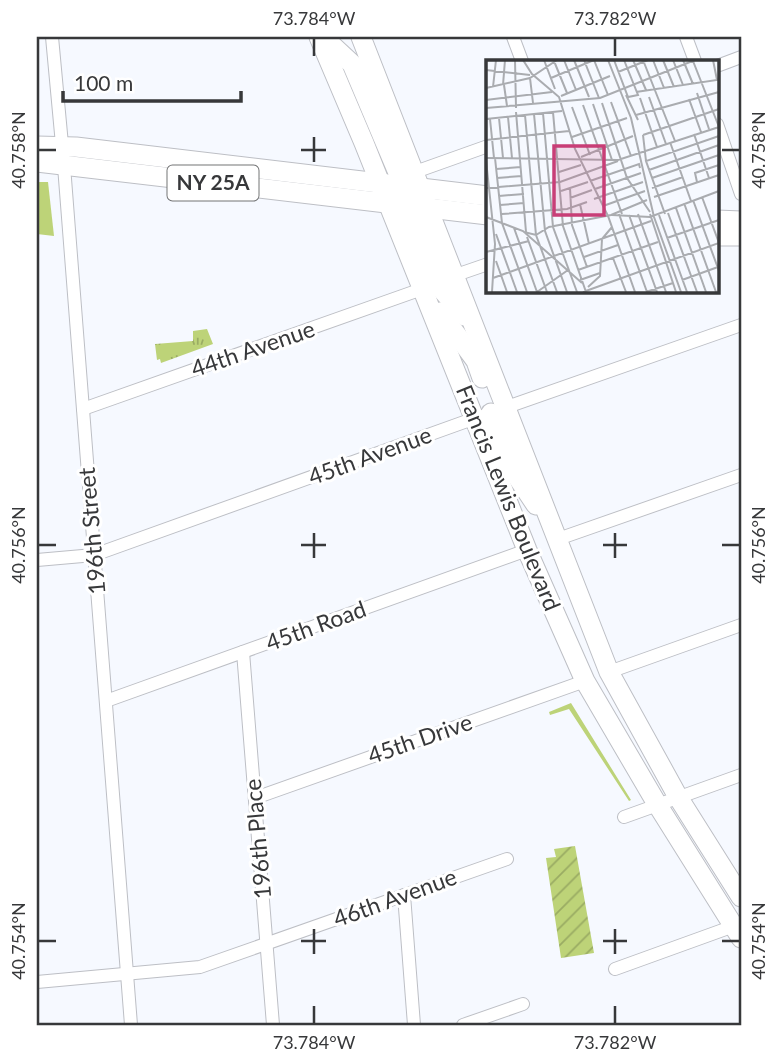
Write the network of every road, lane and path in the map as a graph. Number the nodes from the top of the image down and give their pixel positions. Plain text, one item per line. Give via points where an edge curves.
1 (51, 37) edge
2 (321, 37) edge
3 (361, 37) edge
4 (513, 37) edge
5 (686, 37) edge
6 (741, 57) edge
7 (522, 60) edge
8 (695, 60) edge
9 (718, 65) edge
10 (718, 127) edge
11 (37, 146) edge
12 (486, 147) edge
13 (67, 153) junction
14 (37, 162) edge
15 (406, 193) junction
16 (741, 194) edge
17 (486, 196) edge
18 (486, 214) edge
19 (718, 220) edge
20 (741, 221) edge
21 (718, 236) edge
22 (741, 236) edge
23 (486, 265) edge
24 (456, 275) junction
25 (422, 289) junction
26 (473, 325) junction
27 (741, 326) edge
28 (83, 409) junction
29 (492, 412) junction
30 (741, 475) edge
31 (558, 538) junction
32 (527, 550) junction
33 (94, 555) junction
34 (37, 560) edge
35 (741, 625) edge
36 (243, 652) junction
37 (609, 672) junction
38 (585, 681) junction
39 (106, 701) junction
40 (741, 775) edge
41 (678, 797) junction
42 (255, 798) junction
43 (657, 804) junction
44 (624, 817) dead end
45 (507, 859) dead end
46 (404, 895) junction
47 (741, 897) edge
48 (738, 932) edge
49 (266, 944) junction
50 (615, 969) dead end
51 (127, 974) junction
52 (37, 982) edge
53 (523, 1004) dead end
54 (131, 1025) edge
55 (273, 1025) edge
56 (414, 1025) edge
57 (463, 1025) edge

1 - 13 street, 196th Street
2 - 15 main road, Francis Lewis Boulevard
3 - 15 main road, Francis Lewis Boulevard
4 - 7 street
5 - 8 street
6 - 9 street
10 - 16 street
11 - 13 main road
12 - 15 street
13 - 14 main road, NY 25A
13 - 15 main road, NY 25A
13 - 28 street, 196th Street
15 - 17 main road, NY 25A
15 - 18 main road, NY 25A
15 - 24 main road, Francis Lewis Boulevard
15 - 25 main road, Francis Lewis Boulevard
15 - 26 main road via 442,290
19 - 20 main road
21 - 22 main road
23 - 24 street
24 - 26 main road, Francis Lewis Boulevard
25 - 28 street, 44th Avenue
25 - 29 main road, Francis Lewis Boulevard
26 - 29 main road, Francis Lewis Boulevard
27 - 29 street, 45th Avenue
28 - 33 street, 196th Street
29 - 31 main road, Francis Lewis Boulevard
29 - 32 main road, Francis Lewis Boulevard
29 - 33 street, 45th Avenue
30 - 31 street
31 - 37 main road, Francis Lewis Boulevard
32 - 36 street, 45th Road
32 - 38 main road, Francis Lewis Boulevard
33 - 34 street, 45th Avenue
33 - 39 street, 196th Street
35 - 37 street
36 - 39 street, 45th Road
36 - 42 street, 196th Place
37 - 41 main road, Francis Lewis Boulevard
38 - 42 street, 45th Drive
38 - 43 main road, Francis Lewis Boulevard
39 - 51 street, 196th Street
40 - 41 street
41 - 43 street
41 - 47 main road, Francis Lewis Boulevard
42 - 49 street, 196th Place
43 - 44 street
43 - 48 main road, Francis Lewis Boulevard
45 - 46 street, 46th Avenue
46 - 49 street, 46th Avenue
46 - 56 street
48 - 50 street
49 - 51 street, 46th Avenue via 200,967
49 - 55 street, 196th Place
51 - 52 street, 46th Avenue
51 - 54 street, 196th Street
53 - 57 street

